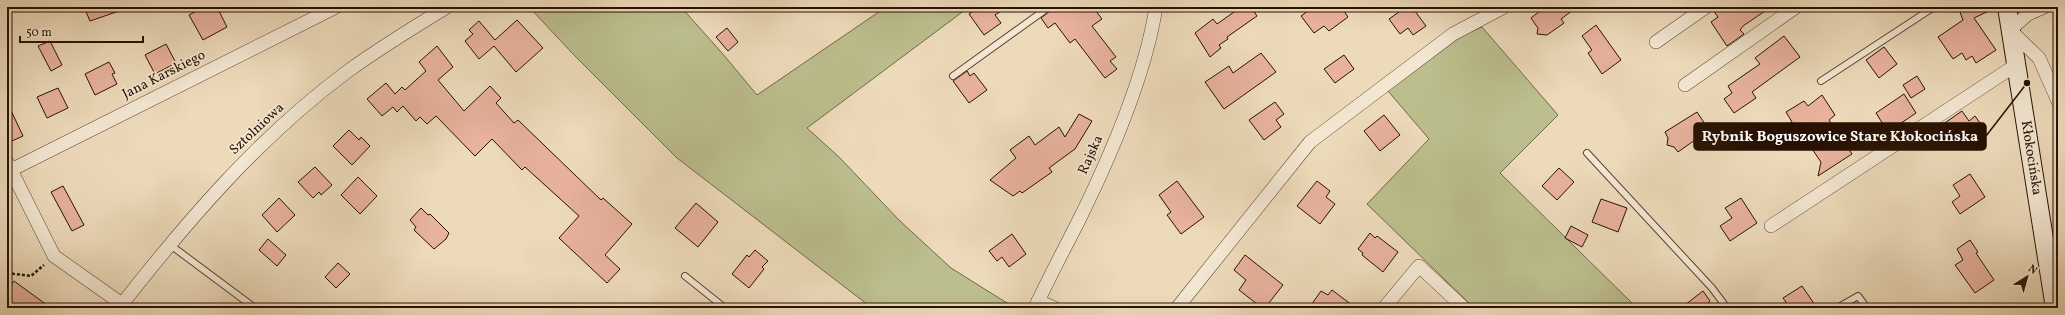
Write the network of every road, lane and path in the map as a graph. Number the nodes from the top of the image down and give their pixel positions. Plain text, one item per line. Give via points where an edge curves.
1 (336, 7) edge
2 (447, 7) edge
3 (1049, 7) edge
4 (1156, 7) edge
5 (1504, 7) edge
6 (1706, 7) edge
7 (1796, 7) edge
8 (1934, 7) edge
9 (2007, 7) edge
10 (2044, 7) edge
11 (2010, 30) junction
12 (1656, 42) dead end
13 (2016, 65) junction
14 (953, 76) dead end
15 (1821, 81) dead end
16 (1685, 85) dead end
17 (2058, 101) edge
18 (1587, 153) dead end
19 (8, 168) edge
20 (1771, 226) dead end
21 (169, 244) junction
22 (54, 256) junction
23 (7, 273) edge
24 (685, 276) dead end
25 (1037, 304) edge
26 (120, 306) edge
27 (255, 308) edge
28 (726, 308) edge
29 (1054, 308) edge
30 (1177, 308) edge
31 (1384, 308) edge
32 (1464, 308) edge
33 (1728, 308) edge
34 (1837, 308) edge
35 (1867, 308) edge
36 (2055, 308) edge

1 - 19 street, Jana Karskiego
2 - 21 street, Sztolniowa via 377,51 326,89 222,184
3 - 14 lane
4 - 25 street, Rajska via 1136,85 1113,145
5 - 30 street via 1453,34 1310,142
6 - 12 street
7 - 16 street
8 - 15 lane
9 - 11 street, Kłokocińska
10 - 11 street via 2028,14
11 - 13 street, Kłokocińska
11 - 17 street via 2039,58
13 - 20 street
13 - 36 street, Kłokocińska
18 - 33 lane
19 - 22 street
21 - 26 street, Sztolniowa
21 - 27 lane
22 - 23 path via 32,276
22 - 26 street
24 - 28 lane
25 - 29 street
31 - 32 street via 1419,266
34 - 35 lane via 1858,296

